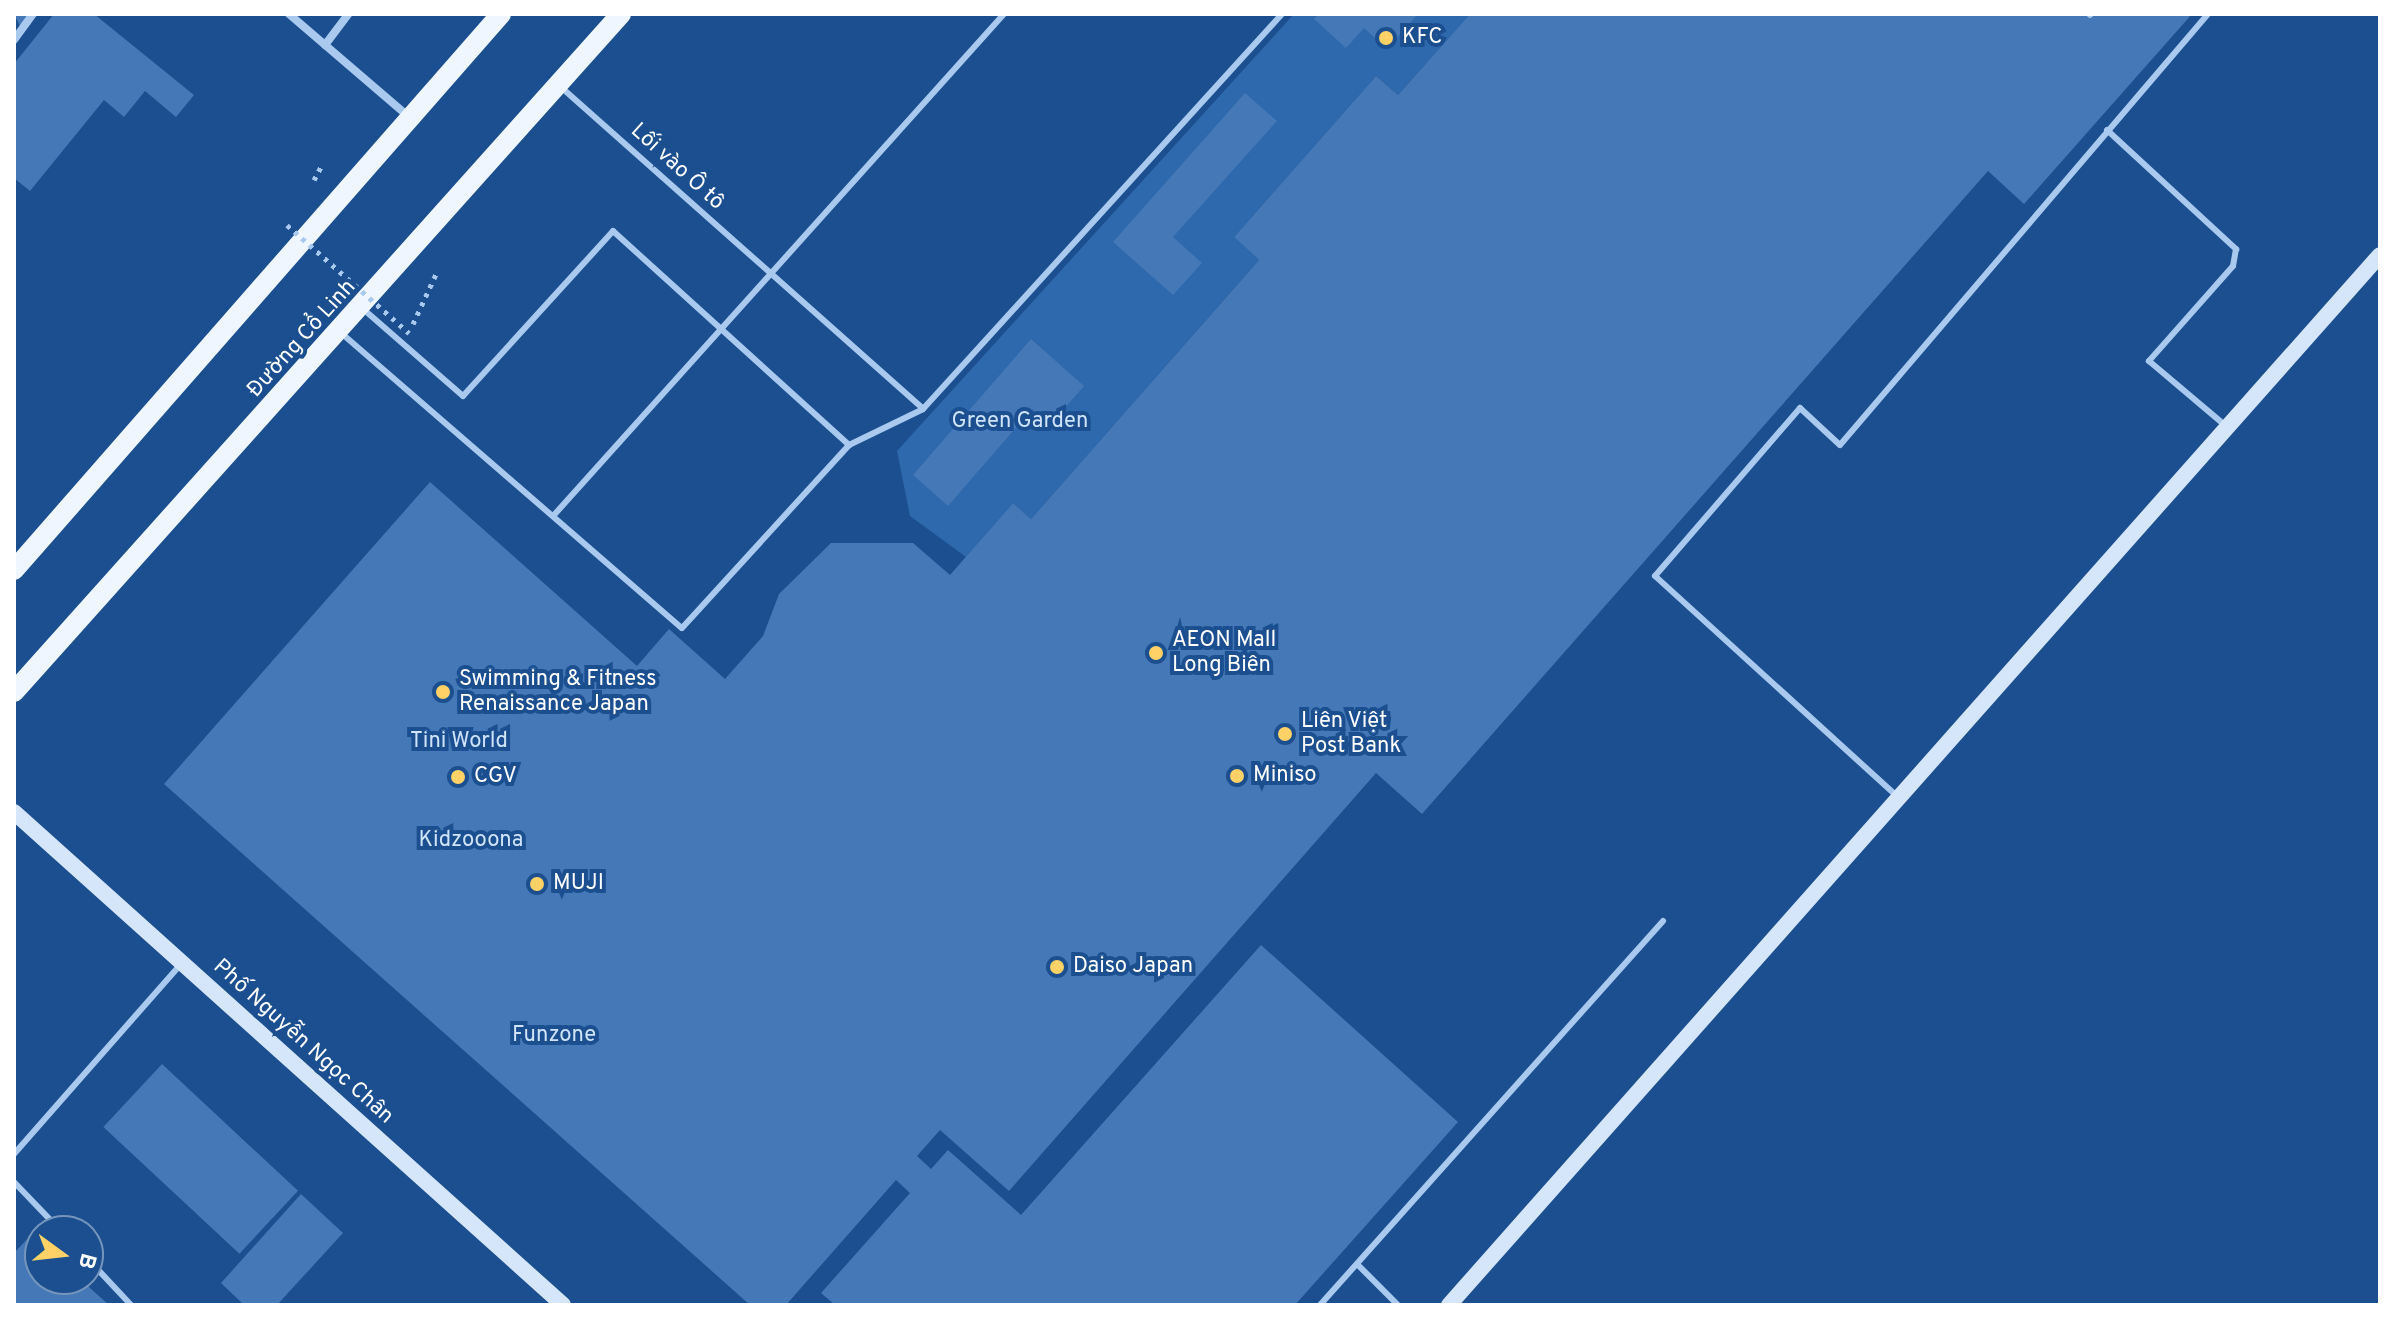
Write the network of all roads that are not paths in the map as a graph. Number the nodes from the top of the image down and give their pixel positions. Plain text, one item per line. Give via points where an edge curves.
1 (33, 14) edge
2 (289, 14) edge
3 (348, 14) edge
4 (501, 14) edge
5 (621, 14) edge
6 (1004, 14) edge
7 (1282, 14) edge
8 (2208, 14) edge
9 (14, 40) edge
10 (325, 45) junction
11 (559, 86) junction
12 (411, 120) junction
13 (2107, 130) junction
14 (2380, 255) edge
15 (771, 275) junction
16 (362, 308) junction
17 (722, 330) junction
18 (340, 332) junction
19 (923, 409) junction
20 (2227, 427) junction
21 (849, 445) junction
22 (554, 515) junction
23 (14, 570) edge
24 (14, 692) edge
25 (1899, 798) junction
26 (14, 812) edge
27 (1663, 921) dead end
28 (182, 963) junction
29 (14, 1154) edge
30 (14, 1182) edge
31 (46, 1215) edge
32 (1357, 1264) junction
33 (104, 1276) edge
34 (131, 1305) edge
35 (563, 1305) edge
36 (1320, 1305) edge
37 (1398, 1305) edge
38 (1449, 1305) edge

1 - 9 street
2 - 10 street
3 - 10 street
4 - 12 main road
5 - 11 main road, Đường Cổ Linh
6 - 15 lane
7 - 19 lane
8 - 13 lane
10 - 12 street
11 - 15 lane, Lối vào Ô tô
11 - 16 main road, Đường Cổ Linh
12 - 23 main road
13 - 20 lane via 2236,249 2233,266 2149,361
13 - 25 lane via 1840,445 1800,408 1655,576
14 - 20 street
15 - 17 lane
15 - 19 lane, Lối vào Ô tô
16 - 17 lane via 463,396 613,231
16 - 18 main road, Đường Cổ Linh
17 - 21 lane
17 - 22 lane
18 - 22 lane
18 - 24 main road, Đường Cổ Linh
19 - 21 lane
20 - 25 street
21 - 22 lane via 682,628
25 - 38 street
26 - 28 street, Phố Nguyễn Ngọc Chân
27 - 32 lane
28 - 29 lane
28 - 35 street, Phố Nguyễn Ngọc Chân
30 - 31 lane
32 - 36 lane
32 - 37 lane
33 - 34 lane

